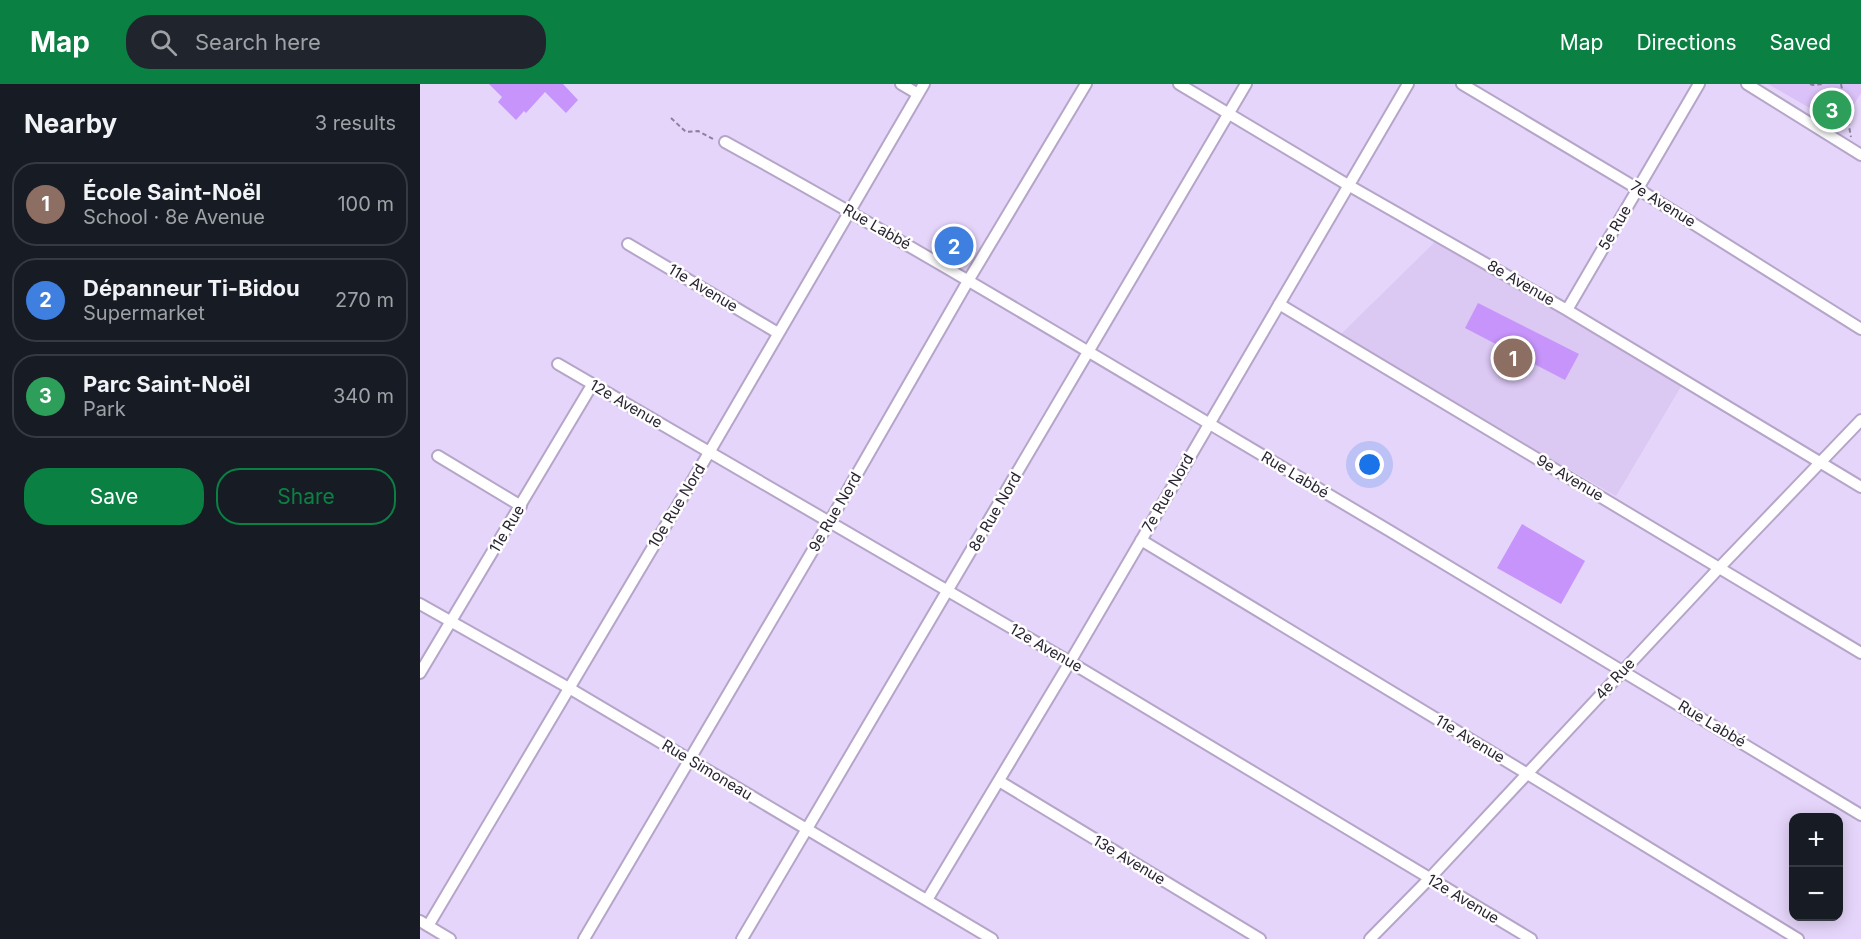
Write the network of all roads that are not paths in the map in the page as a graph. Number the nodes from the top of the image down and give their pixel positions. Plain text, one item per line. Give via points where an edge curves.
1 (901, 84) edge
2 (1086, 84) edge
3 (1179, 84) edge
4 (1246, 84) edge
5 (1408, 84) edge
6 (1462, 84) edge
7 (1699, 84) edge
8 (1747, 84) edge
9 (921, 89) edge
10 (1228, 114) junction
11 (725, 142) road end
12 (1857, 153) edge
13 (1348, 185) junction
14 (1638, 189) junction
15 (850, 210) junction
16 (628, 244) dead end
17 (968, 281) junction
18 (1279, 304) junction
19 (1567, 310) junction
20 (1861, 328) edge
21 (778, 333) junction
22 (1089, 351) junction
23 (558, 364) dead end
24 (592, 385) junction
25 (1861, 420) edge
26 (1209, 423) junction
27 (710, 451) junction
28 (438, 456) dead end
29 (1820, 461) junction
30 (1861, 487) edge
31 (521, 506) junction
32 (830, 521) junction
33 (1141, 540) junction
34 (1720, 567) junction
35 (948, 591) junction
36 (420, 604) edge
37 (451, 622) junction
38 (1861, 654) edge
39 (1070, 662) junction
40 (1623, 670) junction
41 (420, 673) edge
42 (569, 688) junction
43 (690, 760) junction
44 (1526, 773) junction
45 (999, 781) junction
46 (1861, 815) edge
47 (807, 831) junction
48 (1429, 879) junction
49 (927, 900) junction
50 (424, 924) edge
51 (450, 939) edge
52 (584, 939) edge
53 (742, 939) edge
54 (992, 939) edge
55 (1260, 939) edge
56 (1370, 939) edge
57 (1531, 939) edge
58 (1798, 939) edge

1 - 9 street
2 - 17 street, 9e Rue Nord
3 - 10 street, 8e Avenue
4 - 10 street, 8e Rue Nord
5 - 13 street, 7e Rue Nord
6 - 14 street, 7e Avenue
7 - 14 street, 5e Rue
8 - 12 street
9 - 15 street, 10e Rue Nord
10 - 13 street, 8e Avenue
10 - 22 street, 8e Rue Nord
11 - 15 street, Rue Labbé
13 - 18 street, 7e Rue Nord
13 - 19 street, 8e Avenue
14 - 19 street, 5e Rue
14 - 20 street, 7e Avenue
15 - 17 street, Rue Labbé
15 - 21 street, 10e Rue Nord
16 - 21 street, 11e Avenue
17 - 22 street, Rue Labbé
17 - 32 street, 9e Rue Nord
18 - 26 street, 7e Rue Nord
18 - 34 street, 9e Avenue
19 - 29 street, 8e Avenue
21 - 27 street, 10e Rue Nord
22 - 26 street, Rue Labbé
22 - 35 street, 8e Rue Nord
23 - 24 street, 12e Avenue
24 - 27 street, 12e Avenue
24 - 31 street, 11e Rue
25 - 29 street, 4e Rue
26 - 33 street, 7e Rue Nord
26 - 40 street, Rue Labbé
27 - 32 street, 12e Avenue
27 - 42 street, 10e Rue Nord
28 - 31 street
29 - 30 street, 8e Avenue
29 - 34 street, 4e Rue
31 - 37 street, 11e Rue
32 - 35 street, 12e Avenue
32 - 43 street, 9e Rue Nord
33 - 39 street, 7e Rue Nord
33 - 44 street, 11e Avenue
34 - 38 street, 9e Avenue
34 - 40 street, 4e Rue
35 - 39 street, 12e Avenue
35 - 47 street, 8e Rue Nord
36 - 37 street, Rue Simoneau
37 - 41 street, 11e Rue
37 - 42 street, Rue Simoneau
39 - 45 street, 7e Rue Nord
39 - 48 street, 12e Avenue
40 - 44 street, 4e Rue
40 - 46 street, Rue Labbé
42 - 43 street, Rue Simoneau
42 - 50 street, 10e Rue Nord
43 - 47 street, Rue Simoneau
43 - 52 street, 9e Rue Nord
44 - 48 street, 4e Rue
44 - 58 street, 11e Avenue
45 - 49 street, 7e Rue Nord
45 - 55 street, 13e Avenue
47 - 49 street, Rue Simoneau
47 - 53 street, 8e Rue Nord
48 - 56 street, 4e Rue
48 - 57 street, 12e Avenue
49 - 54 street, Rue Simoneau
50 - 51 street

